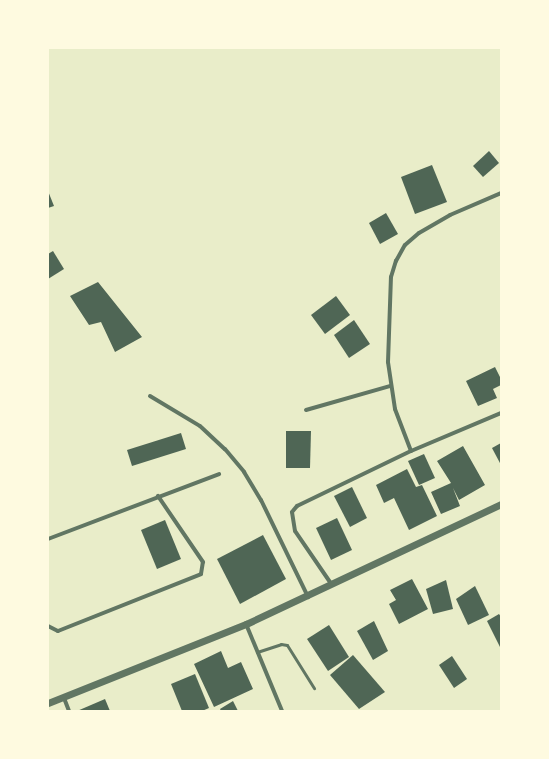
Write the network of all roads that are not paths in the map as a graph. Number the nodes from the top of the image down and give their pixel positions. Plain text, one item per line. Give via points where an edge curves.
1 (501, 192) edge
2 (390, 386) junction
3 (150, 396) dead end
4 (306, 410) dead end
5 (501, 413) edge
6 (411, 451) junction
7 (219, 474) dead end
8 (158, 496) junction
9 (501, 504) edge
10 (48, 539) edge
11 (332, 585) junction
12 (308, 597) junction
13 (246, 624) junction
14 (48, 626) edge
15 (257, 652) junction
16 (314, 688) dead end
17 (64, 698) junction
18 (48, 703) edge
19 (69, 711) edge
20 (282, 711) edge

1 - 2 street via 450,215 419,233 405,245 391,277 388,329
2 - 4 street
2 - 6 street via 401,429
3 - 12 street via 200,426 225,449 244,472 261,500
5 - 6 street
6 - 11 street via 304,501 292,512 295,531
7 - 8 street
8 - 10 street
8 - 14 street via 203,562 201,574 58,631
9 - 11 street
11 - 12 street
12 - 13 street
13 - 15 street
13 - 17 street
15 - 16 lane via 281,644 287,645
15 - 20 street
17 - 18 street
17 - 19 street

